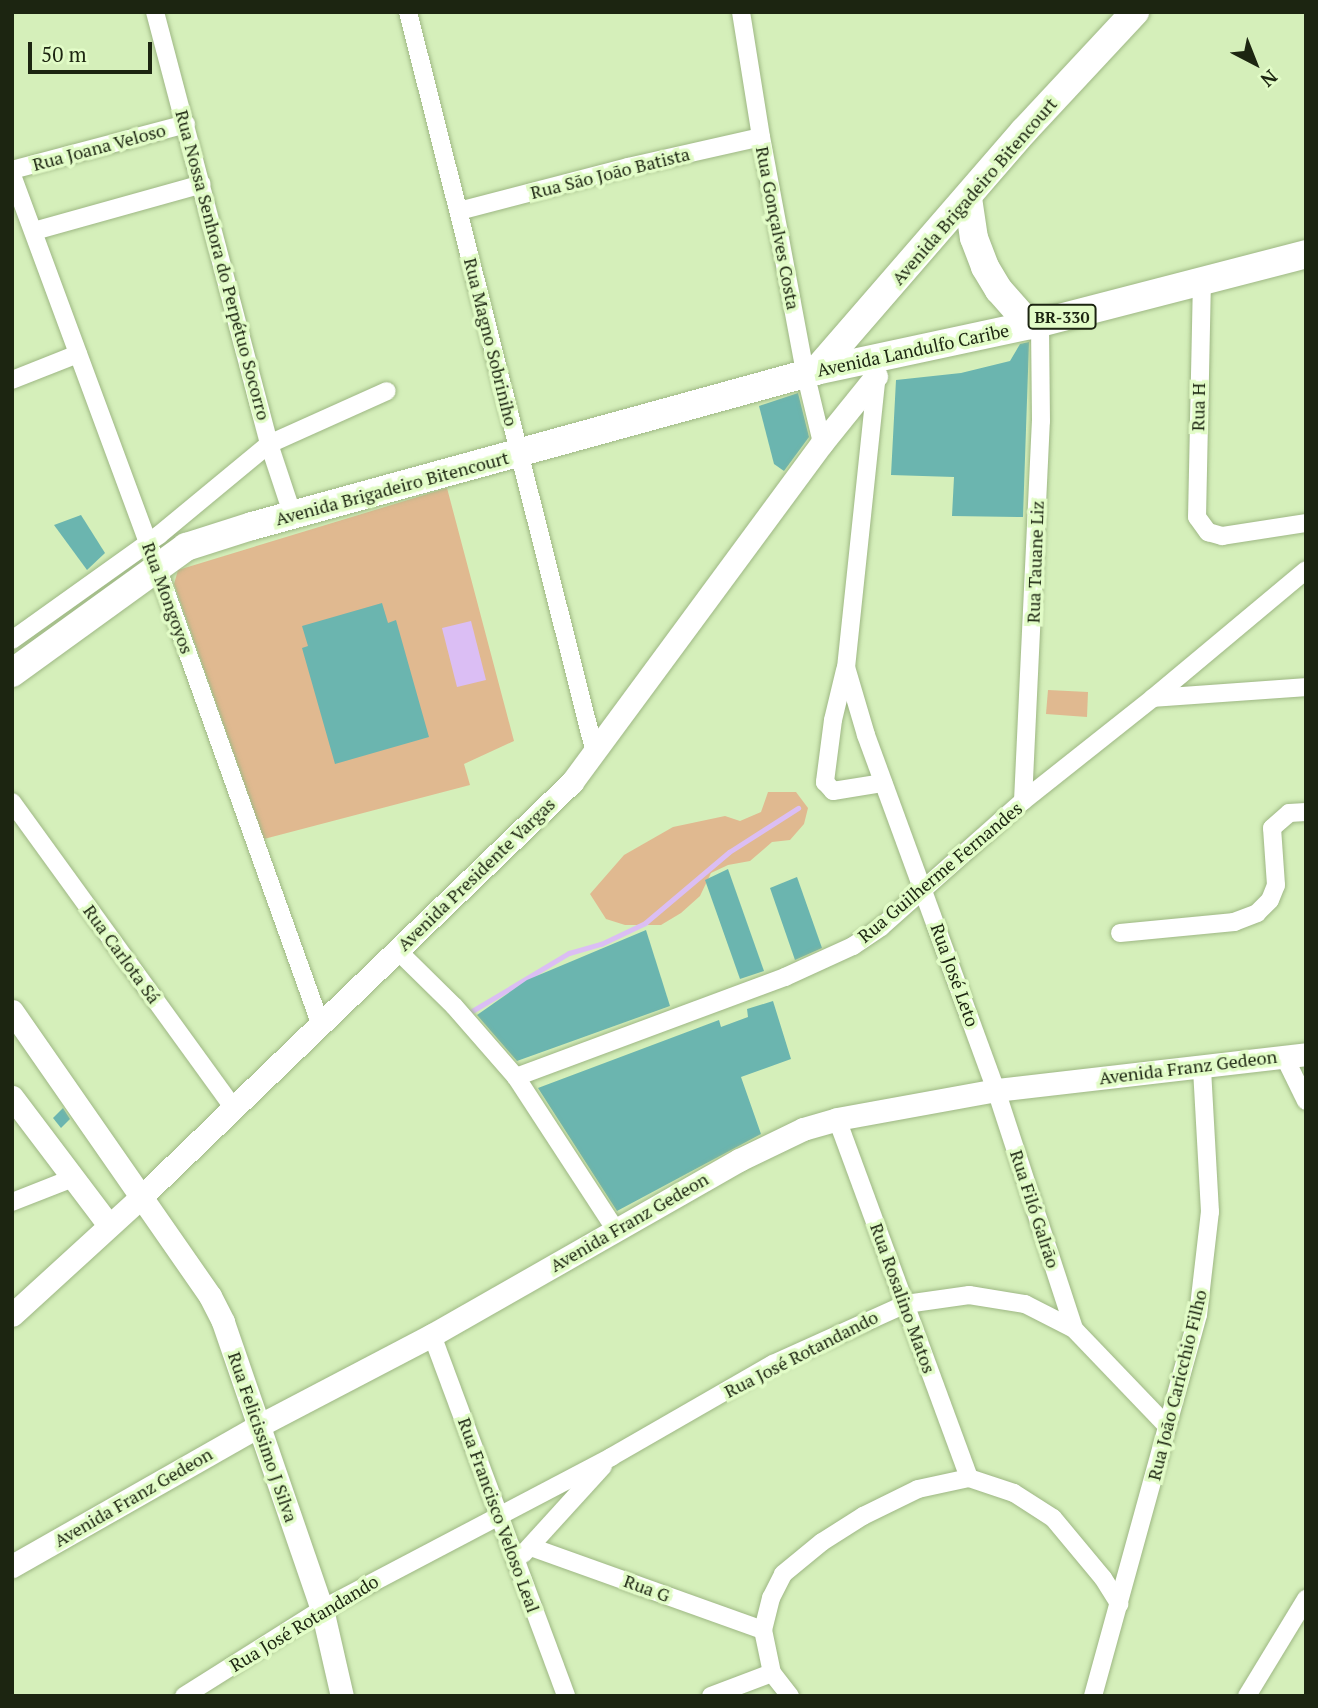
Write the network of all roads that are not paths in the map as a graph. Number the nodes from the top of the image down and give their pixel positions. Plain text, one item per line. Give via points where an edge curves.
1 (155, 12) edge
2 (408, 12) edge
3 (741, 12) edge
4 (1135, 12) edge
5 (186, 124) junction
6 (761, 137) junction
7 (12, 172) edge
8 (202, 184) junction
9 (968, 198) junction
10 (459, 211) junction
11 (19, 214) edge
12 (34, 231) junction
13 (1306, 254) edge
14 (1202, 279) junction
15 (1035, 324) junction
16 (78, 354) junction
17 (878, 366) junction
18 (811, 372) junction
19 (12, 380) edge
20 (387, 391) dead end
21 (821, 443) junction
22 (269, 444) junction
23 (519, 454) junction
24 (293, 516) junction
25 (1306, 523) edge
26 (153, 554) junction
27 (1306, 570) edge
28 (12, 640) edge
29 (846, 667) junction
30 (12, 673) edge
31 (1306, 687) edge
32 (1153, 698) junction
33 (596, 753) junction
34 (884, 783) junction
35 (1023, 801) junction
36 (12, 802) edge
37 (1306, 812) edge
38 (924, 888) junction
39 (1120, 933) dead end
40 (397, 950) junction
41 (12, 1011) edge
42 (320, 1023) junction
43 (1295, 1055) edge
44 (1202, 1067) junction
45 (516, 1077) junction
46 (996, 1090) junction
47 (12, 1097) edge
48 (1306, 1101) edge
49 (232, 1106) junction
50 (837, 1119) junction
51 (73, 1178) junction
52 (140, 1198) junction
53 (12, 1202) edge
54 (108, 1224) junction
55 (615, 1229) junction
56 (906, 1304) junction
57 (12, 1315) edge
58 (1074, 1329) junction
59 (432, 1335) junction
60 (260, 1425) junction
61 (1167, 1426) junction
62 (611, 1457) junction
63 (969, 1478) junction
64 (499, 1514) junction
65 (531, 1547) junction
66 (515, 1560) junction
67 (12, 1566) edge
68 (1306, 1599) edge
69 (1119, 1604) junction
70 (322, 1609) junction
71 (763, 1630) junction
72 (772, 1673) junction
73 (786, 1692) edge
74 (184, 1696) edge
75 (342, 1696) edge
76 (566, 1696) edge
77 (711, 1696) edge
78 (765, 1696) edge
79 (1093, 1696) edge
80 (1247, 1696) edge

1 - 5 street, Rua Nossa Senhora do Perpétuo Socorro
2 - 10 street, Rua Magno Sobriniho
3 - 6 street, Rua Gonçalves Costa
4 - 9 main road, Avenida Brigadeiro Bitencourt
5 - 7 street, Rua Joana Veloso
5 - 8 street, Rua Nossa Senhora do Perpétuo Socorro
6 - 10 street, Rua São João Batista
6 - 18 street, Rua Gonçalves Costa
7 - 11 street, Rua Mongoyos
8 - 12 street
8 - 22 street, Rua Nossa Senhora do Perpétuo Socorro
9 - 15 main road via 974,238 985,267 999,290
9 - 18 main road, Avenida Brigadeiro Bitencourt
10 - 23 street, Rua Magno Sobriniho
11 - 12 street, Rua Mongoyos
12 - 16 street, Rua Mongoyos
13 - 14 main road, Avenida Landulfo Caribe / BR-330
14 - 15 main road, Avenida Landulfo Caribe / BR-330
14 - 25 street, Rua H via 1197,517 1208,532 1222,536
15 - 17 main road, Avenida Landulfo Caribe / BR-330
15 - 35 street, Rua Tauane Liz via 1041,421
16 - 19 street
16 - 26 street, Rua Mongoyos
17 - 18 main road, Avenida Landulfo Caribe / BR-330
17 - 21 street, Avenida Presidente Vargas
17 - 29 street, Rua José Leto
18 - 21 street, Rua Gonçalves Costa
18 - 23 main road, Avenida Brigadeiro Bitencourt
20 - 22 street
21 - 33 street, Avenida Presidente Vargas
22 - 24 street, Rua Nossa Senhora do Perpétuo Socorro
22 - 26 street
23 - 24 main road, Avenida Brigadeiro Bitencourt
23 - 33 street, Rua Magno Sobriniho
24 - 26 main road, Avenida Brigadeiro Bitencourt
26 - 28 street
26 - 30 main road, Avenida Brigadeiro Bitencourt
26 - 42 street, Rua Mongoyos
27 - 32 street, Rua Guilherme Fernandes
29 - 34 street, Rua José Leto
29 - 34 street, Rua José Leto via 825,782 833,791
31 - 32 street
32 - 35 street, Rua Guilherme Fernandes
33 - 40 street, Avenida Presidente Vargas via 541,813
34 - 38 street, Rua José Leto
35 - 38 street, Rua Guilherme Fernandes
36 - 49 street, Rua Carlota Sá
37 - 39 street via 1289,813 1272,828 1276,885 1257,913 1234,922
38 - 45 street, Rua Guilherme Fernandes via 853,946 785,977
38 - 46 street, Rua José Leto
40 - 42 street, Avenida Presidente Vargas
40 - 45 street
41 - 52 street, Rua Felicissimo J Silva
42 - 49 street, Avenida Presidente Vargas
43 - 44 street, Avenida Franz Gedeon
43 - 48 street
44 - 46 street, Avenida Franz Gedeon
44 - 61 street, Rua João Caricchio Filho via 1210,1212 1206,1266 1198,1315
45 - 55 street
46 - 50 street, Avenida Franz Gedeon
46 - 58 street, Rua Filó Galrão
47 - 51 street
49 - 52 street, Avenida Presidente Vargas
50 - 55 street, Avenida Franz Gedeon via 803,1129 739,1160
50 - 56 street, Rua Rosalino Matos
51 - 53 street
51 - 54 street
52 - 54 street, Avenida Presidente Vargas
52 - 60 street, Rua Felicissimo J Silva via 210,1296
54 - 57 street, Avenida Presidente Vargas
55 - 59 street, Avenida Franz Gedeon
56 - 58 street, Rua José Rotandando via 969,1295 1025,1304
56 - 62 street, Rua José Rotandando via 773,1364
56 - 63 street, Rua Rosalino Matos
58 - 61 street, Rua José Rotandando
59 - 60 street, Avenida Franz Gedeon
59 - 64 street, Rua Francisco Veloso Leal
60 - 67 street, Avenida Franz Gedeon
60 - 70 street, Rua Felicissimo J Silva
61 - 69 street, Rua João Caricchio Filho
62 - 64 street, Rua José Rotandando
62 - 65 street, Rua José Rotandando
63 - 69 street via 1014,1493 1053,1518
63 - 71 street via 918,1489 822,1542 783,1574
64 - 66 street, Rua Francisco Veloso Leal
64 - 70 street, Rua José Rotandando
65 - 66 street, Rua José Rotandando
65 - 71 street, Rua G
66 - 76 street, Rua Francisco Veloso Leal
68 - 80 street
69 - 79 street, Rua João Caricchio Filho
70 - 74 street, Rua José Rotandando
70 - 75 street, Rua Felicissimo J Silva
71 - 72 street
72 - 73 street
72 - 77 street
73 - 78 street

